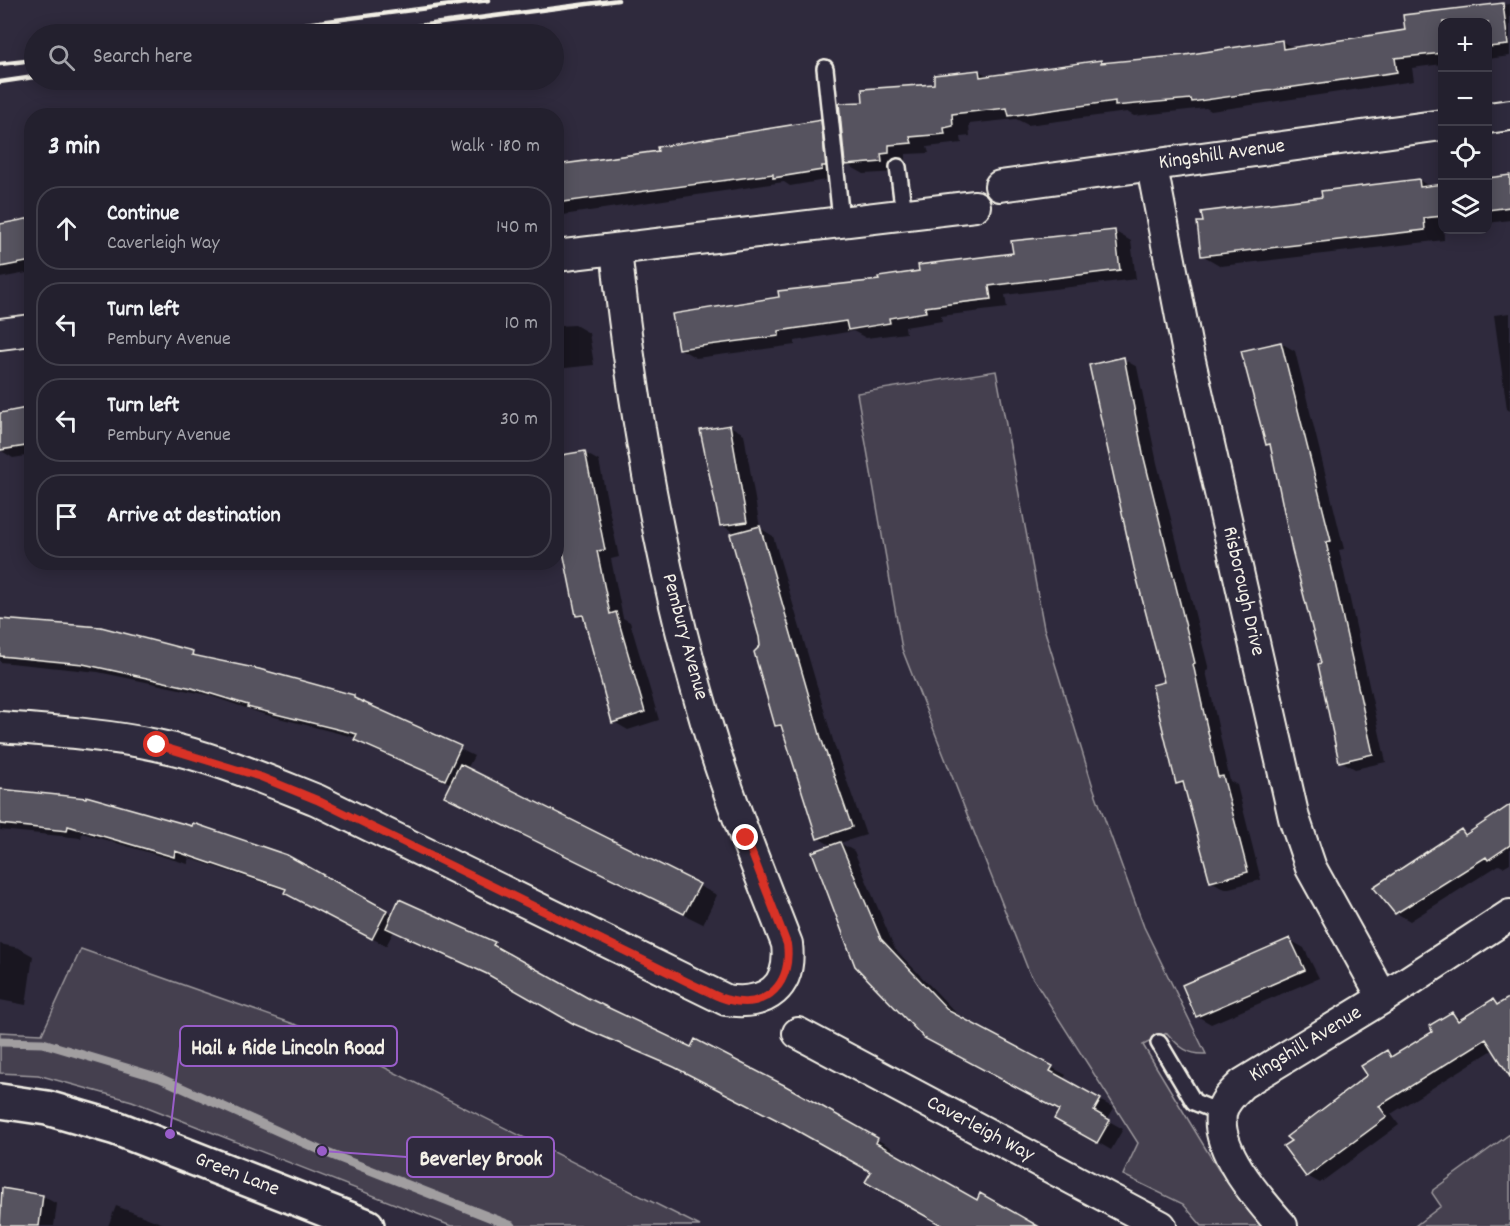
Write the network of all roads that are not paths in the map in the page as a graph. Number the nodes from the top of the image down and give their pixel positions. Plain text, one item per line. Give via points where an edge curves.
1 (825, 68) dead end
2 (1510, 115) edge
3 (1492, 117) edge
4 (1438, 126) edge
5 (898, 166) dead end
6 (1152, 167) junction
7 (1000, 186) dead end
8 (975, 206) dead end
9 (904, 214) junction
10 (841, 220) junction
11 (616, 250) junction
12 (564, 255) edge
13 (24, 331) edge
14 (0, 334) edge
15 (0, 727) edge
16 (1510, 915) edge
17 (1383, 998) junction
18 (798, 1033) dead end
19 (1159, 1043) dead end
20 (0, 1101) edge
21 (1221, 1113) junction
22 (367, 1226) edge
23 (1161, 1226) edge
24 (1282, 1226) edge

1 - 10 lane
2 - 3 street
4 - 6 street, Kingshill Avenue
5 - 9 lane
6 - 7 street, Kingshill Avenue
6 - 17 street, Risborough Drive via 1184,334 1294,818 1311,868
8 - 9 street
9 - 10 street
10 - 11 street
11 - 12 street
11 - 15 street, Pembury Avenue via 639,425 674,602 714,748 787,944 786,975 771,994 760,1000 726,1000 317,800 261,777 157,745 101,735
13 - 14 street
16 - 17 street, Kingshill Avenue
17 - 21 street, Kingshill Avenue via 1242,1084
18 - 23 street, Caverleigh Way
19 - 21 lane via 1194,1102
20 - 22 street, Green Lane via 47,1108 116,1128
21 - 24 street via 1228,1150 1242,1175

